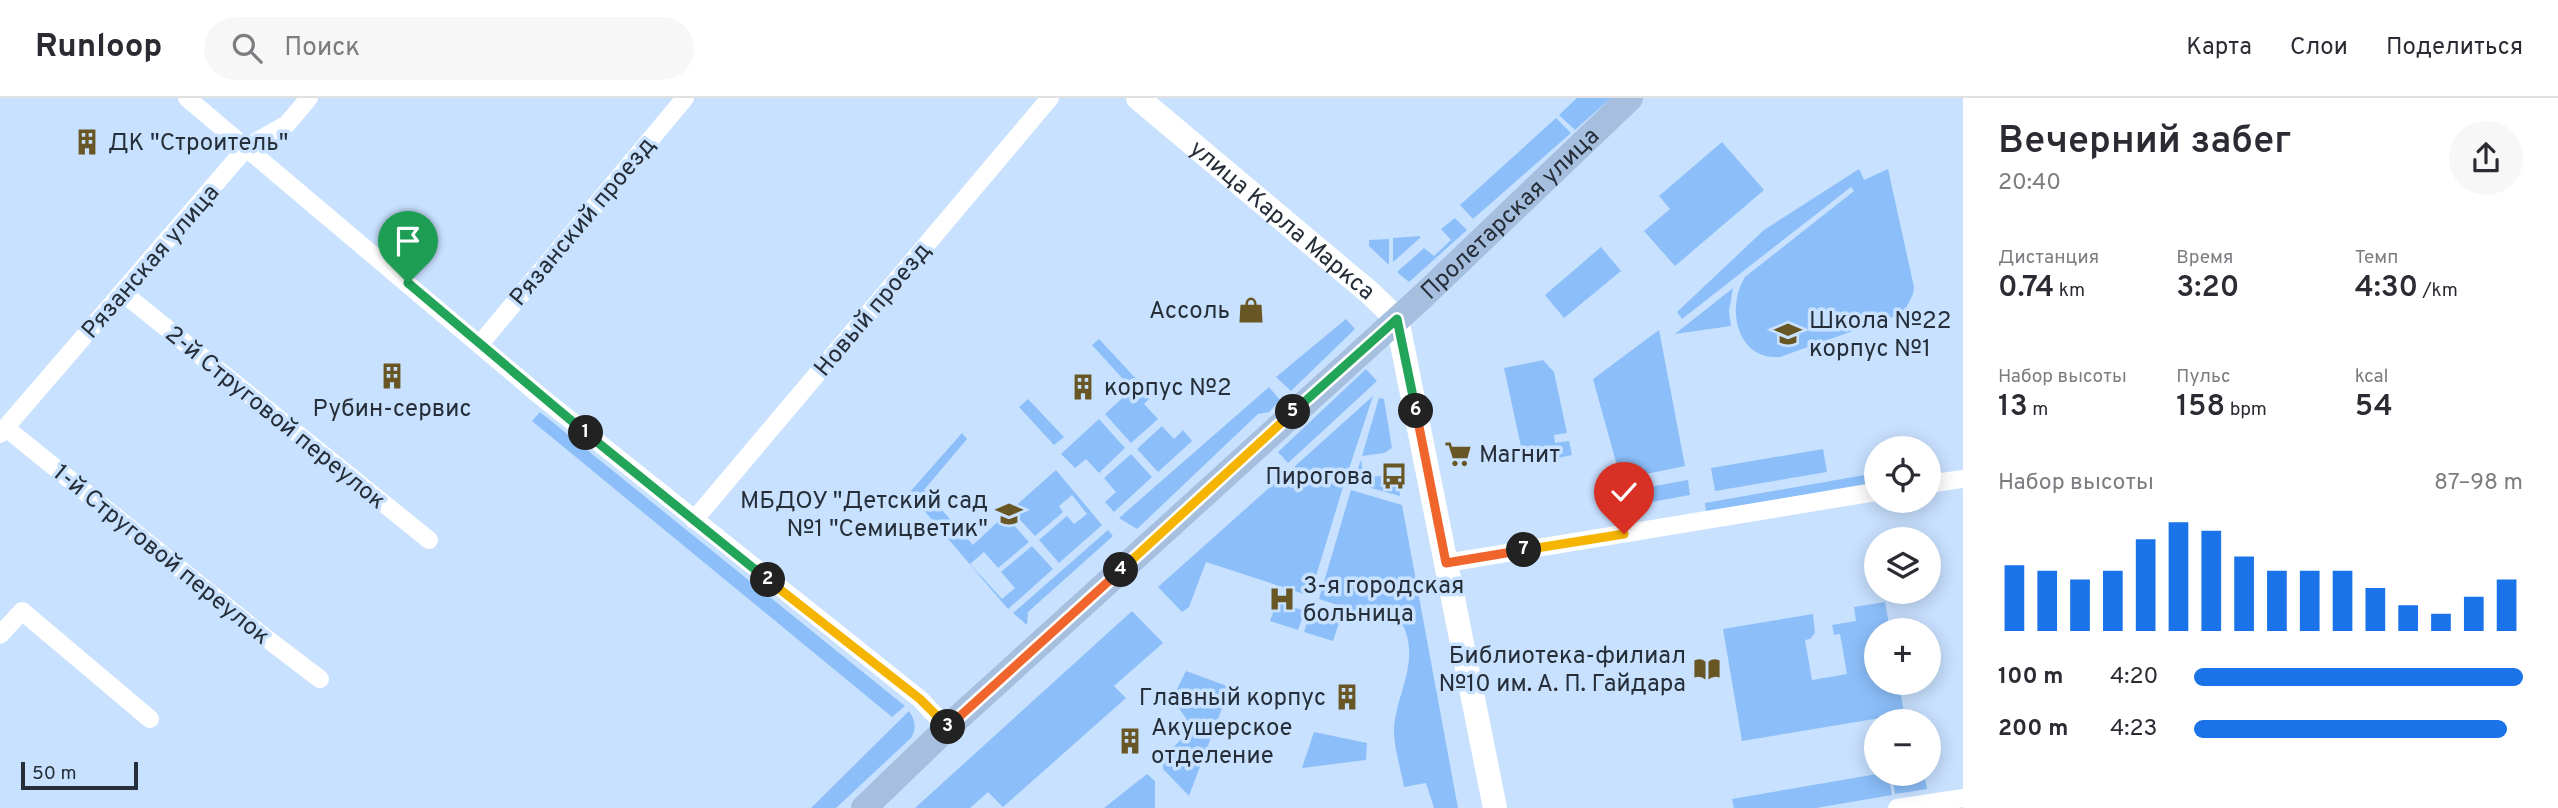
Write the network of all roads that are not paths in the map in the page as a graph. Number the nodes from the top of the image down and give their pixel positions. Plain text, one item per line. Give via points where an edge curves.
1 (187, 98) edge
2 (309, 98) edge
3 (685, 98) edge
4 (1050, 98) edge
5 (1138, 98) edge
6 (1630, 98) edge
7 (247, 147) junction
8 (123, 293) junction
9 (1397, 319) junction
10 (480, 344) junction
11 (3, 431) edge
12 (1963, 479) edge
13 (1941, 482) edge
14 (1864, 494) edge
15 (694, 520) junction
16 (429, 540) dead end
17 (1446, 563) junction
18 (0, 635) edge
19 (320, 678) dead end
20 (150, 719) dead end
21 (947, 728) junction
22 (1963, 797) edge
23 (864, 808) edge
24 (1494, 808) edge
25 (1897, 808) edge

1 - 7 street
2 - 7 street, Рязанская улица via 288,124
3 - 10 street, Рязанский проезд
4 - 15 street, Новый проезд
5 - 9 main road, улица Карла Маркса
6 - 9 main road, Пролетарская улица
7 - 8 street, Рязанская улица
7 - 10 street
8 - 11 street, Рязанская улица
8 - 16 street, 2-й Струговой переулок
9 - 17 main road, улица Карла Маркса
9 - 21 main road, Пролетарская улица
10 - 15 street
11 - 19 street, 1-й Струговой переулок
12 - 13 street
14 - 17 street
15 - 21 street via 920,699
17 - 24 main road, улица Карла Маркса
18 - 20 street via 22,611
21 - 23 main road, Пролетарская улица
22 - 25 street

